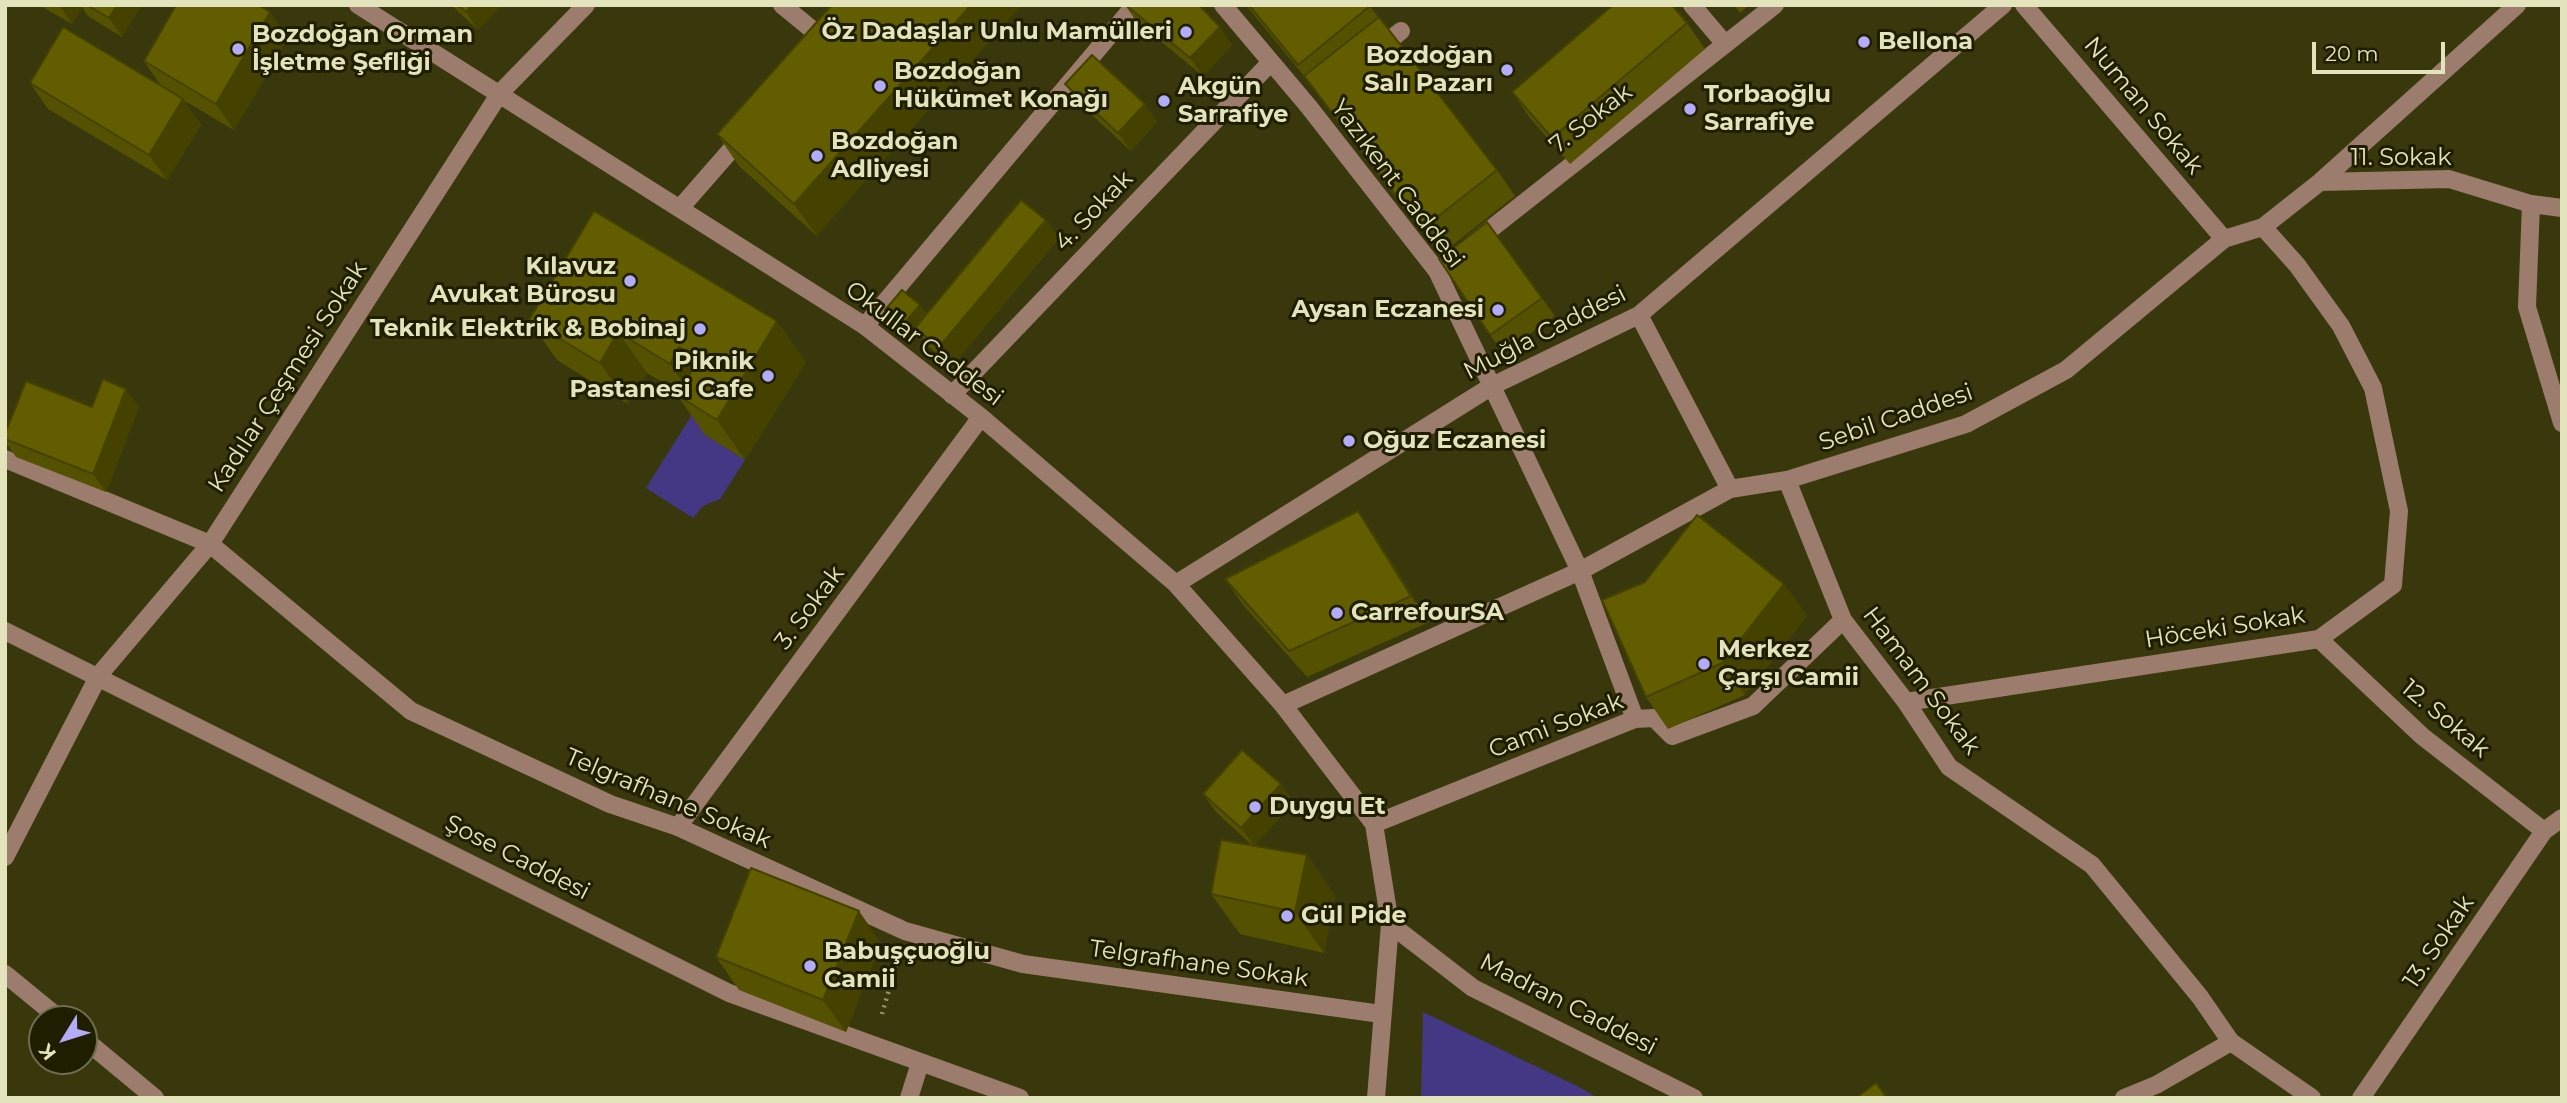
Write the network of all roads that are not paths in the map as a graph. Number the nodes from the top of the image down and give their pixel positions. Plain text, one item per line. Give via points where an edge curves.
1 (358, 5) edge
2 (586, 5) edge
3 (782, 5) edge
4 (1135, 5) edge
5 (1223, 5) edge
6 (1692, 5) edge
7 (1774, 5) edge
8 (2003, 5) edge
9 (2024, 5) edge
10 (2517, 5) edge
11 (842, 23) edge
12 (1401, 31) dead end
13 (1725, 44) junction
14 (1271, 62) junction
15 (1363, 62) edge
16 (500, 93) junction
17 (753, 125) edge
18 (2320, 183) junction
19 (2531, 204) junction
20 (681, 207) junction
21 (2562, 208) edge
22 (2263, 227) junction
23 (2224, 239) junction
24 (1447, 262) junction
25 (1639, 315) junction
26 (865, 326) junction
27 (1492, 386) junction
28 (952, 395) junction
29 (981, 417) junction
30 (2562, 423) edge
31 (5, 459) edge
32 (1787, 480) junction
33 (1730, 489) junction
34 (210, 544) junction
35 (1580, 571) junction
36 (1176, 583) junction
37 (1843, 620) junction
38 (5, 631) edge
39 (2319, 639) junction
40 (99, 676) junction
41 (1906, 702) junction
42 (1283, 705) junction
43 (1635, 719) junction
44 (2562, 818) edge
45 (1374, 824) junction
46 (678, 827) junction
47 (2544, 831) junction
48 (5, 857) edge
49 (1390, 924) junction
50 (5, 974) edge
51 (43, 1005) edge
52 (1381, 1014) junction
53 (2231, 1042) junction
54 (98, 1051) edge
55 (920, 1063) junction
56 (154, 1098) edge
57 (909, 1098) edge
58 (1020, 1098) edge
59 (1376, 1098) edge
60 (1694, 1098) edge
61 (2124, 1098) edge
62 (2312, 1098) edge
63 (2361, 1098) edge

1 - 16 street, Okullar Caddesi
2 - 16 street, Kadılar Çeşmesi Sokak
3 - 11 street via 821,46
4 - 26 street
5 - 14 street, Yazıkent Caddesi
6 - 13 street
7 - 13 street, 7. Sokak
8 - 25 street, Muğla Caddesi
9 - 23 street, Numan Sokak
10 - 18 street, Sebil Caddesi
12 - 15 street
13 - 24 street, 7. Sokak
14 - 24 street, Yazıkent Caddesi
14 - 28 street, 4. Sokak
16 - 20 street, Okullar Caddesi
16 - 34 street, Kadılar Çeşmesi Sokak
17 - 20 street
18 - 19 street, 11. Sokak via 2449,178
18 - 22 street, Sebil Caddesi
19 - 21 street, 11. Sokak
19 - 30 street via 2527,307
20 - 26 street, Okullar Caddesi
22 - 23 street, Sebil Caddesi
22 - 39 street, Höceki Sokak via 2297,265 2340,326 2373,388 2399,511 2393,584
23 - 32 street, Sebil Caddesi via 2066,370 1966,424
24 - 27 street, Yazıkent Caddesi
25 - 27 street, Muğla Caddesi
25 - 33 street
26 - 28 street, Okullar Caddesi
27 - 35 street, Yazıkent Caddesi
27 - 36 street, Muğla Caddesi
28 - 29 street, Okullar Caddesi
29 - 36 street, Okullar Caddesi
29 - 46 street, 3. Sokak
31 - 34 street, Telgrafhane Sokak
32 - 33 street, Sebil Caddesi
32 - 37 street, Hamam Sokak
33 - 35 street, Sebil Caddesi
34 - 40 street, Kadılar Çeşmesi Sokak
34 - 46 street, Telgrafhane Sokak via 411,711 610,804
35 - 42 street, Sebil Caddesi
35 - 43 street, Yazıkent Caddesi
36 - 42 street, Okullar Caddesi
37 - 41 street, Hamam Sokak
37 - 43 street, Cami Sokak via 1753,706 1672,736 1654,718
38 - 40 street, Şose Caddesi
39 - 41 street, Höceki Sokak
39 - 47 street, 12. Sokak via 2422,736
40 - 48 street, Kadılar Çeşmesi Sokak
40 - 55 street, Şose Caddesi via 729,993
41 - 53 street, Hamam Sokak via 1949,767 2092,865
42 - 45 street, Okullar Caddesi
43 - 45 street, Cami Sokak
44 - 47 street, 13. Sokak
45 - 49 street
46 - 52 street, Telgrafhane Sokak via 905,931 1023,964
47 - 63 street, 13. Sokak
49 - 52 street
49 - 60 street, Madran Caddesi via 1474,988
50 - 51 street
52 - 59 street
53 - 61 street
53 - 62 street, Hamam Sokak
54 - 56 street
55 - 57 street
55 - 58 street, Şose Caddesi

